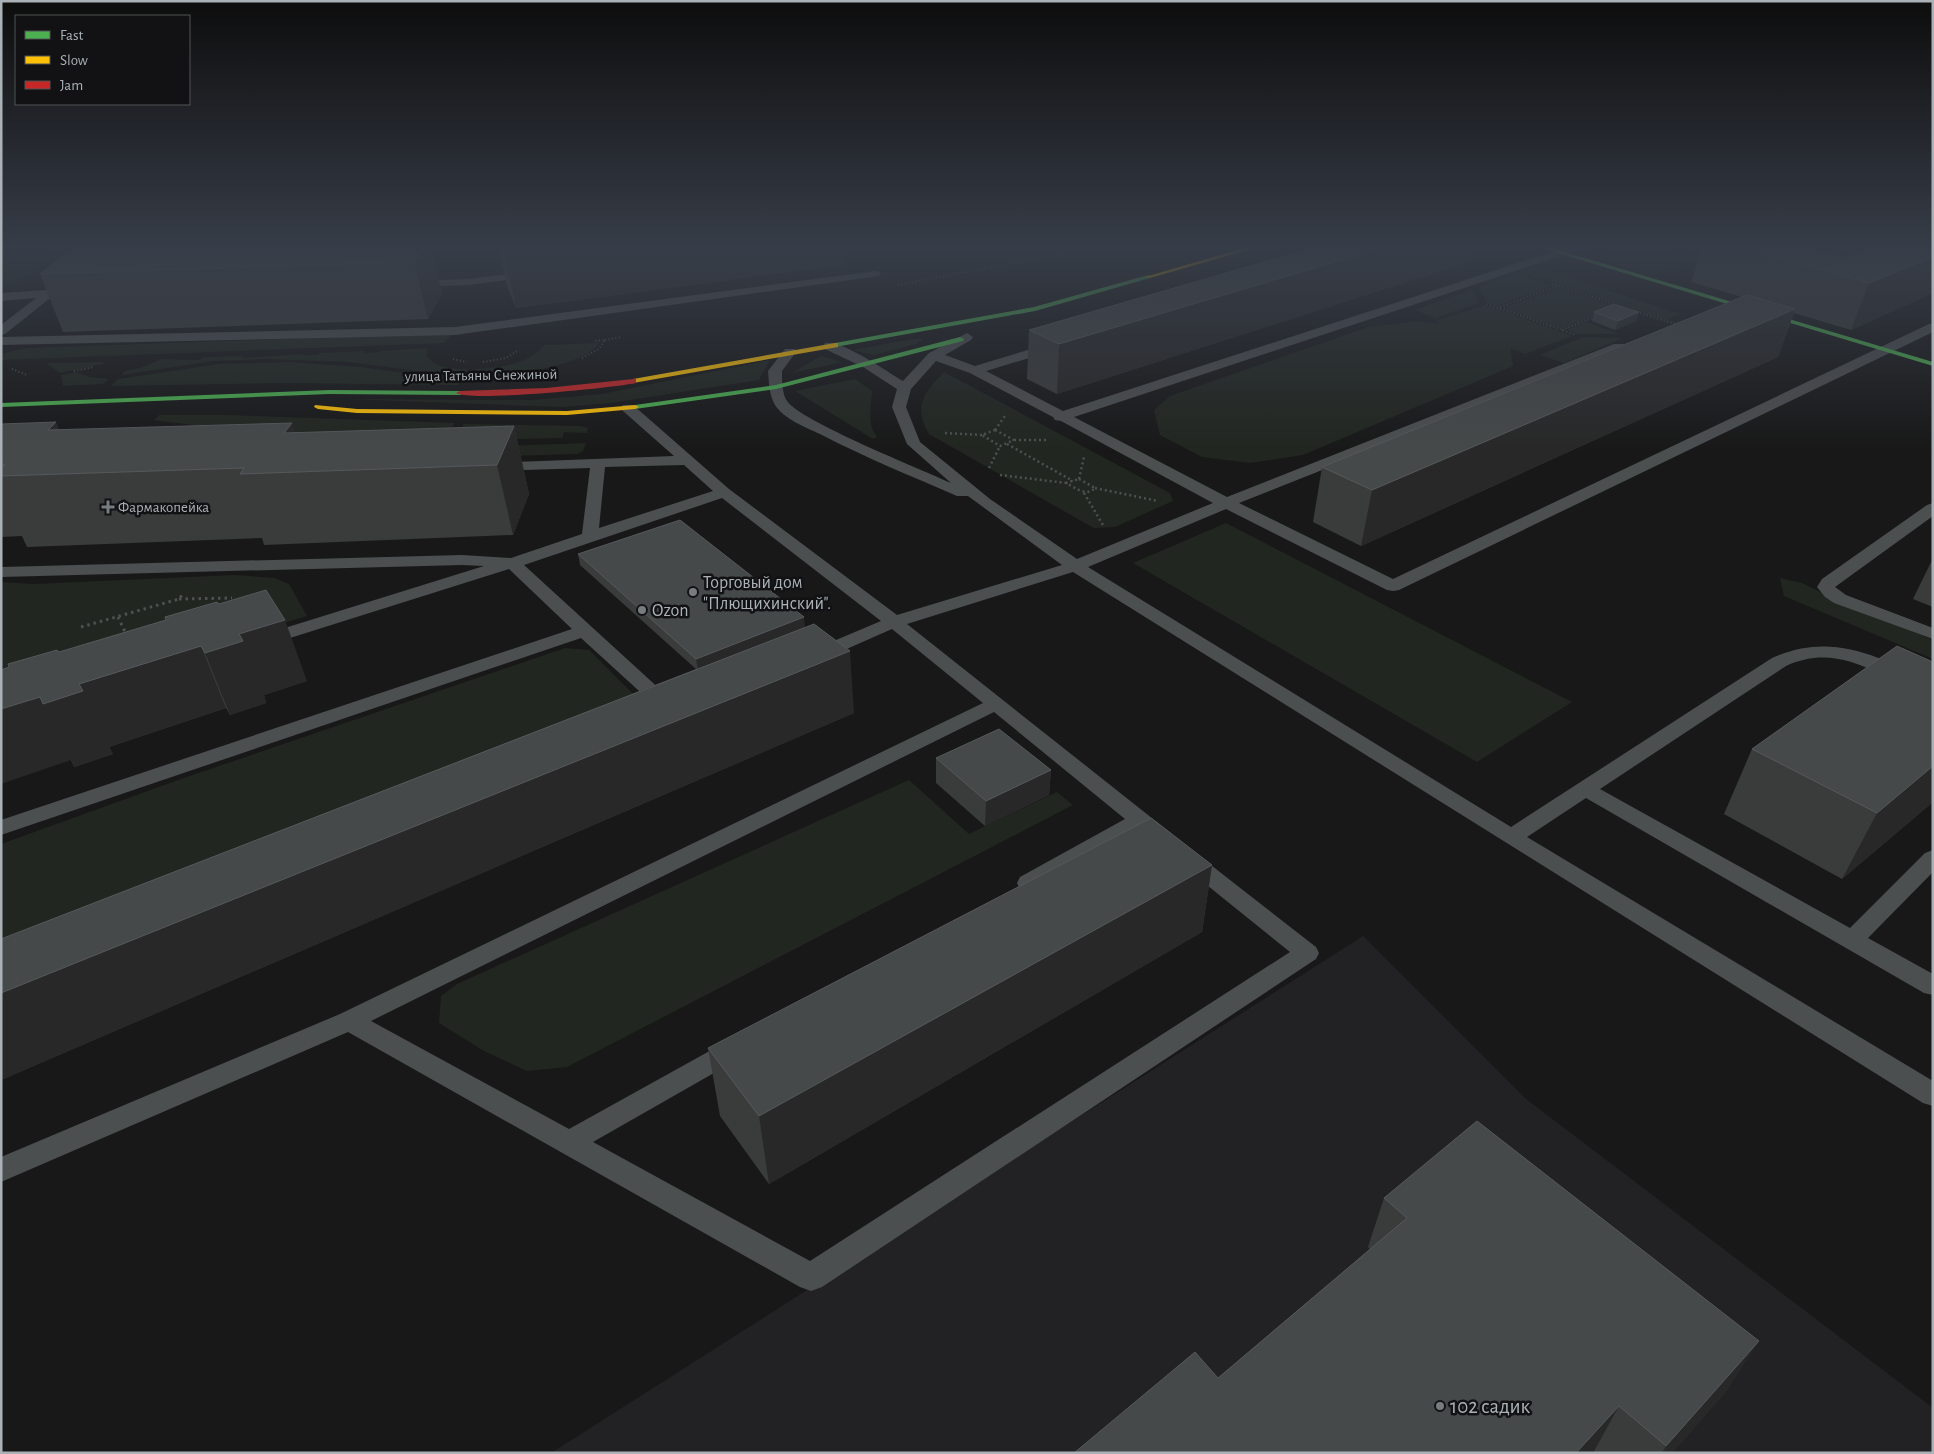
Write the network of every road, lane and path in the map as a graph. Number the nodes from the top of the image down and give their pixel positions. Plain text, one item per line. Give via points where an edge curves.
1 (22, 315) edge
2 (574, 315) edge
3 (1003, 315) edge
4 (1021, 315) edge
5 (1371, 315) edge
6 (1517, 315) edge
7 (1647, 315) edge
8 (1699, 315) edge
9 (1765, 315) edge
10 (1596, 317) edge
11 (1676, 324) joint
12 (1933, 327) edge
13 (1562, 330) junction
14 (1, 331) edge
15 (976, 333) junction
16 (1581, 336) dead end
17 (1, 341) edge
18 (586, 341) dead end
19 (1071, 342) edge
20 (1632, 342) edge
21 (830, 346) junction
22 (1887, 350) junction
23 (790, 352) junction
24 (934, 356) junction
25 (577, 360) dead end
26 (868, 364) junction
27 (1933, 364) edge
28 (975, 370) junction
29 (776, 387) junction
30 (904, 388) junction
31 (230, 397) junction
32 (1, 405) edge
33 (628, 408) junction
34 (1006, 415) dead end
35 (1060, 416) junction
36 (995, 430) junction
37 (936, 432) dead end
38 (982, 435) junction
39 (1014, 440) junction
40 (1052, 440) dead end
41 (1007, 444) junction
42 (1000, 446) junction
43 (1084, 455) dead end
44 (687, 460) junction
45 (598, 462) junction
46 (479, 466) edge
47 (989, 468) dead end
48 (1000, 475) dead end
49 (1080, 478) junction
50 (1072, 481) junction
51 (1066, 483) junction
52 (1095, 488) junction
53 (724, 492) junction
54 (1084, 493) junction
55 (984, 502) junction
56 (1160, 502) dead end
57 (1226, 503) junction
58 (1933, 508) edge
59 (1105, 528) dead end
60 (590, 537) junction
61 (512, 563) junction
62 (1075, 566) junction
63 (1, 572) edge
64 (184, 591) dead end
65 (179, 599) junction
66 (236, 604) edge
67 (118, 616) junction
68 (894, 622) junction
69 (81, 627) dead end
70 (584, 631) junction
71 (1933, 634) edge
72 (129, 641) edge
73 (251, 644) edge
74 (795, 665) edge
75 (1933, 688) edge
76 (996, 704) junction
77 (675, 718) edge
78 (1585, 790) junction
79 (1140, 820) junction
80 (1, 828) edge
81 (1511, 837) junction
82 (1933, 858) edge
83 (1010, 893) edge
84 (1852, 940) junction
85 (1933, 986) edge
86 (349, 1021) junction
87 (750, 1040) edge
88 (1933, 1095) edge
89 (568, 1143) junction
90 (1, 1170) edge

1 - 14 lane
2 - 17 lane via 455,331
3 - 21 street, улица Татьяны Снежиной
4 - 15 street, улица Татьяны Снежиной
5 - 35 lane
6 - 13 path
7 - 11 path
8 - 11 lane
9 - 22 street
10 - 13 path
12 - 22 lane
13 - 16 path
15 - 24 lane
15 - 26 street, улица Татьяны Снежиной
18 - 25 path via 605,340 592,353
19 - 28 lane
20 - 57 lane
21 - 23 street, улица Татьяны Снежиной
21 - 26 lane
22 - 27 street
22 - 57 lane via 1393,586
23 - 29 lane via 775,370
23 - 31 street, улица Татьяны Снежиной via 603,386 521,393 372,391
24 - 28 lane
24 - 30 lane
26 - 29 street, улица Татьяны Снежиной
26 - 30 lane
28 - 35 lane
29 - 33 street, улица Татьяны Снежиной
29 - 55 lane via 782,405 806,423
30 - 55 lane via 899,407 914,444
31 - 32 street, улица Татьяны Снежиной
31 - 33 street, улица Татьяны Снежиной via 357,411 547,413
33 - 44 lane
34 - 36 path
35 - 57 lane
36 - 38 path
36 - 39 path
37 - 38 path
38 - 42 path
39 - 40 path
39 - 41 path
41 - 42 path
41 - 50 path
42 - 47 path
43 - 49 path
44 - 45 lane
44 - 53 lane
45 - 46 lane
45 - 60 lane
48 - 51 path
49 - 50 path
49 - 52 path
50 - 51 path
51 - 54 path
52 - 54 path
52 - 56 path
53 - 60 lane
53 - 68 lane
54 - 59 path
55 - 62 lane
57 - 62 lane
58 - 71 lane via 1826,587 1840,599
60 - 61 lane
61 - 63 lane via 462,560
61 - 70 lane
61 - 73 lane
62 - 68 lane
62 - 81 lane
64 - 65 path
65 - 66 path via 232,598
65 - 67 path
67 - 69 path
67 - 72 path
68 - 74 lane
68 - 76 lane
70 - 77 lane
70 - 80 lane
75 - 78 lane via 1834,651 1797,653 1778,662
76 - 79 lane
76 - 86 lane
78 - 81 lane
78 - 84 lane
79 - 83 lane
79 - 89 lane via 1307,952 812,1277
81 - 88 lane
82 - 84 lane
84 - 85 lane
86 - 89 lane
86 - 90 lane
87 - 89 lane

